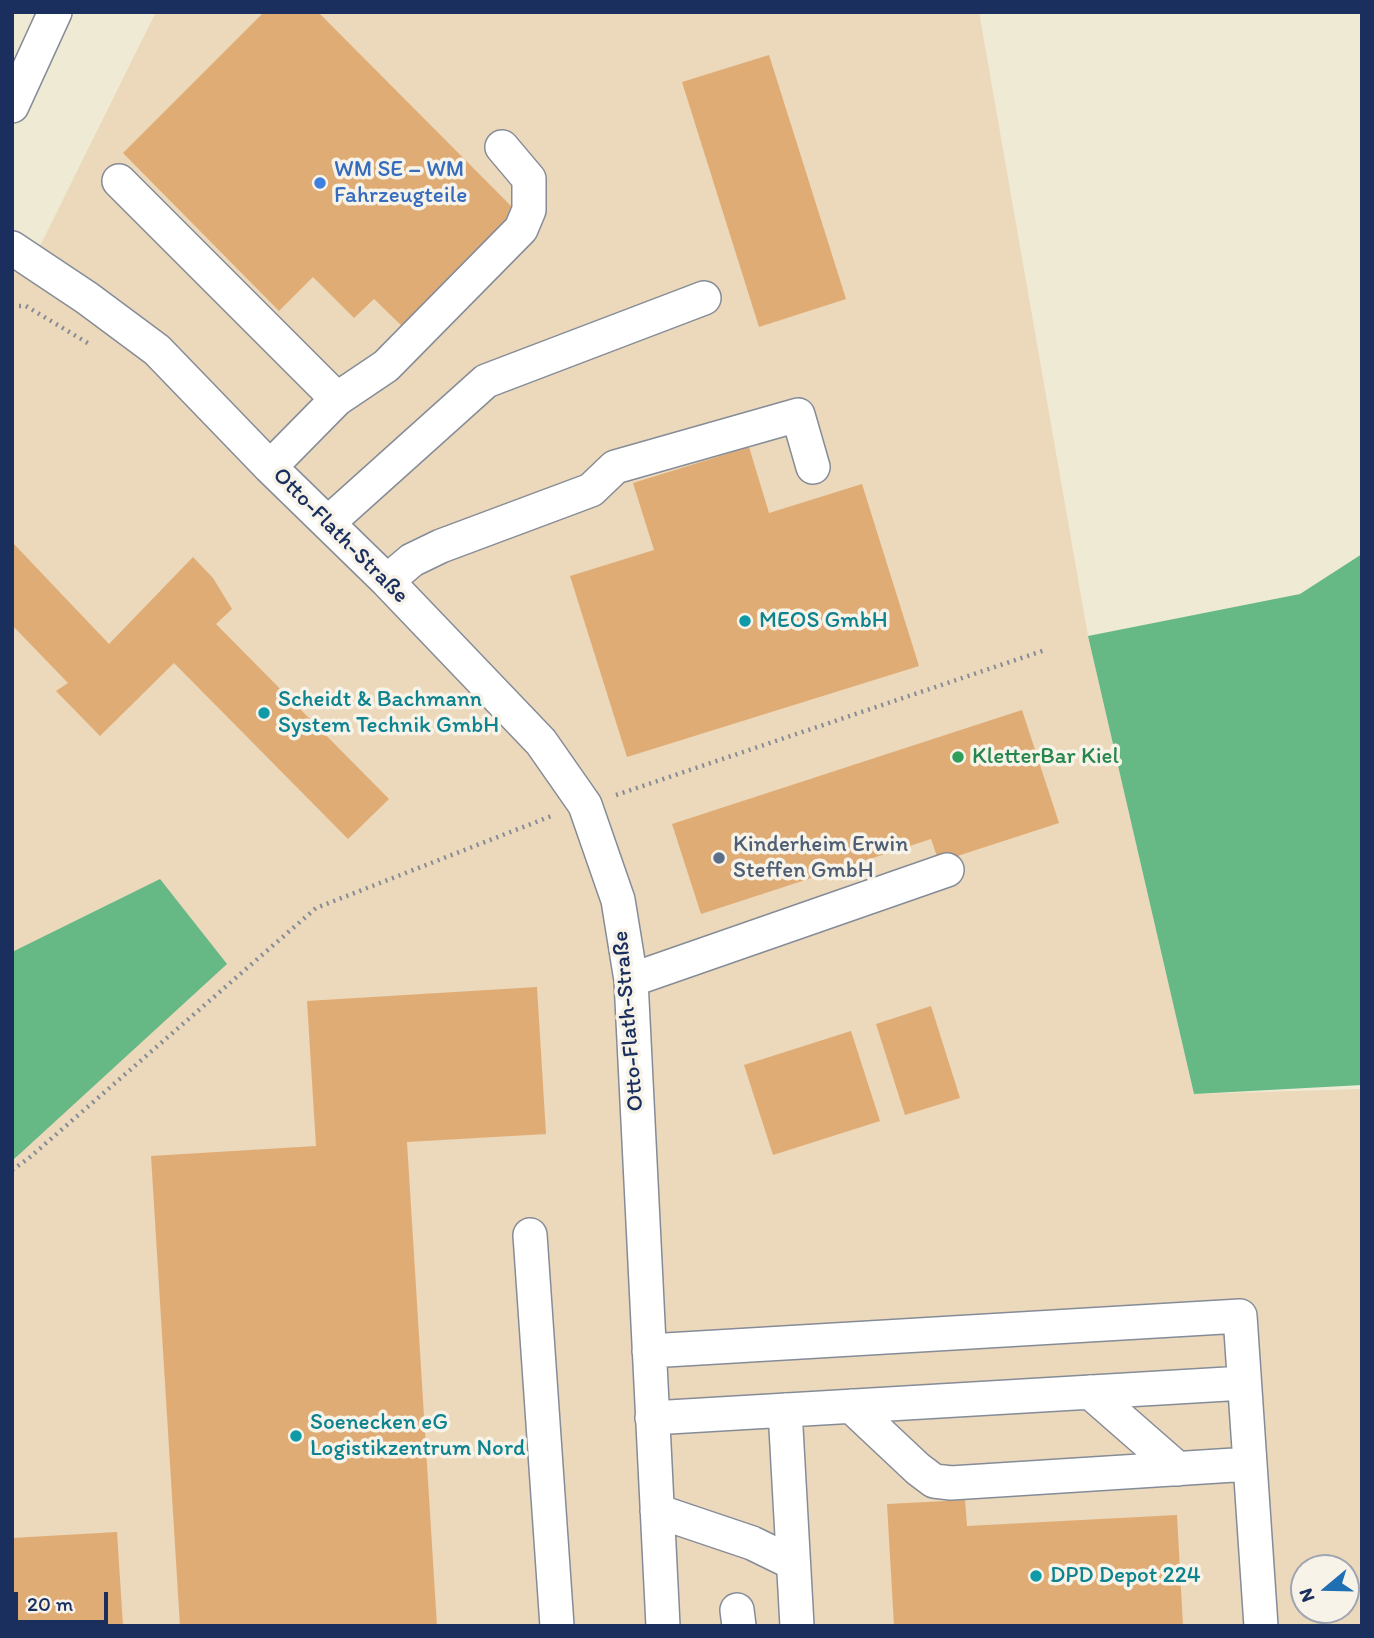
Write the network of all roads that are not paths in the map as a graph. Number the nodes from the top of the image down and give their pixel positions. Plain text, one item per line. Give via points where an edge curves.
1 (55, 12) edge
2 (12, 106) edge
3 (502, 147) dead end
4 (119, 181) dead end
5 (12, 248) edge
6 (704, 298) dead end
7 (337, 399) junction
8 (270, 467) junction
9 (813, 467) dead end
10 (329, 522) junction
11 (387, 581) junction
12 (947, 870) dead end
13 (631, 980) junction
14 (530, 1235) dead end
15 (649, 1351) junction
16 (1244, 1383) junction
17 (1090, 1392) junction
18 (851, 1406) junction
19 (785, 1410) junction
20 (652, 1418) junction
21 (1250, 1464) junction
22 (1178, 1468) junction
23 (657, 1511) junction
24 (793, 1563) junction
25 (557, 1626) edge
26 (663, 1626) edge
27 (797, 1626) edge
28 (1261, 1626) edge

1 - 2 street
3 - 7 street via 528,179 529,210 522,229 386,366
4 - 7 street
5 - 8 street, Otto-Flath-Straße via 157,350
6 - 10 street via 486,381
7 - 8 street
8 - 10 street, Otto-Flath-Straße
9 - 11 street via 798,415 615,467 591,490 441,546 412,560
10 - 11 street, Otto-Flath-Straße
11 - 13 street, Otto-Flath-Straße via 541,742 585,805 618,900
12 - 13 street
13 - 15 street, Otto-Flath-Straße
14 - 25 street
15 - 16 street via 1240,1316
15 - 20 street, Otto-Flath-Straße
16 - 17 street
16 - 21 street
17 - 18 street
17 - 22 street
18 - 19 street
18 - 22 street via 934,1481
19 - 20 street
19 - 24 street
20 - 23 street, Otto-Flath-Straße
21 - 22 street
21 - 28 street
23 - 24 street
23 - 26 street, Otto-Flath-Straße
24 - 27 street

